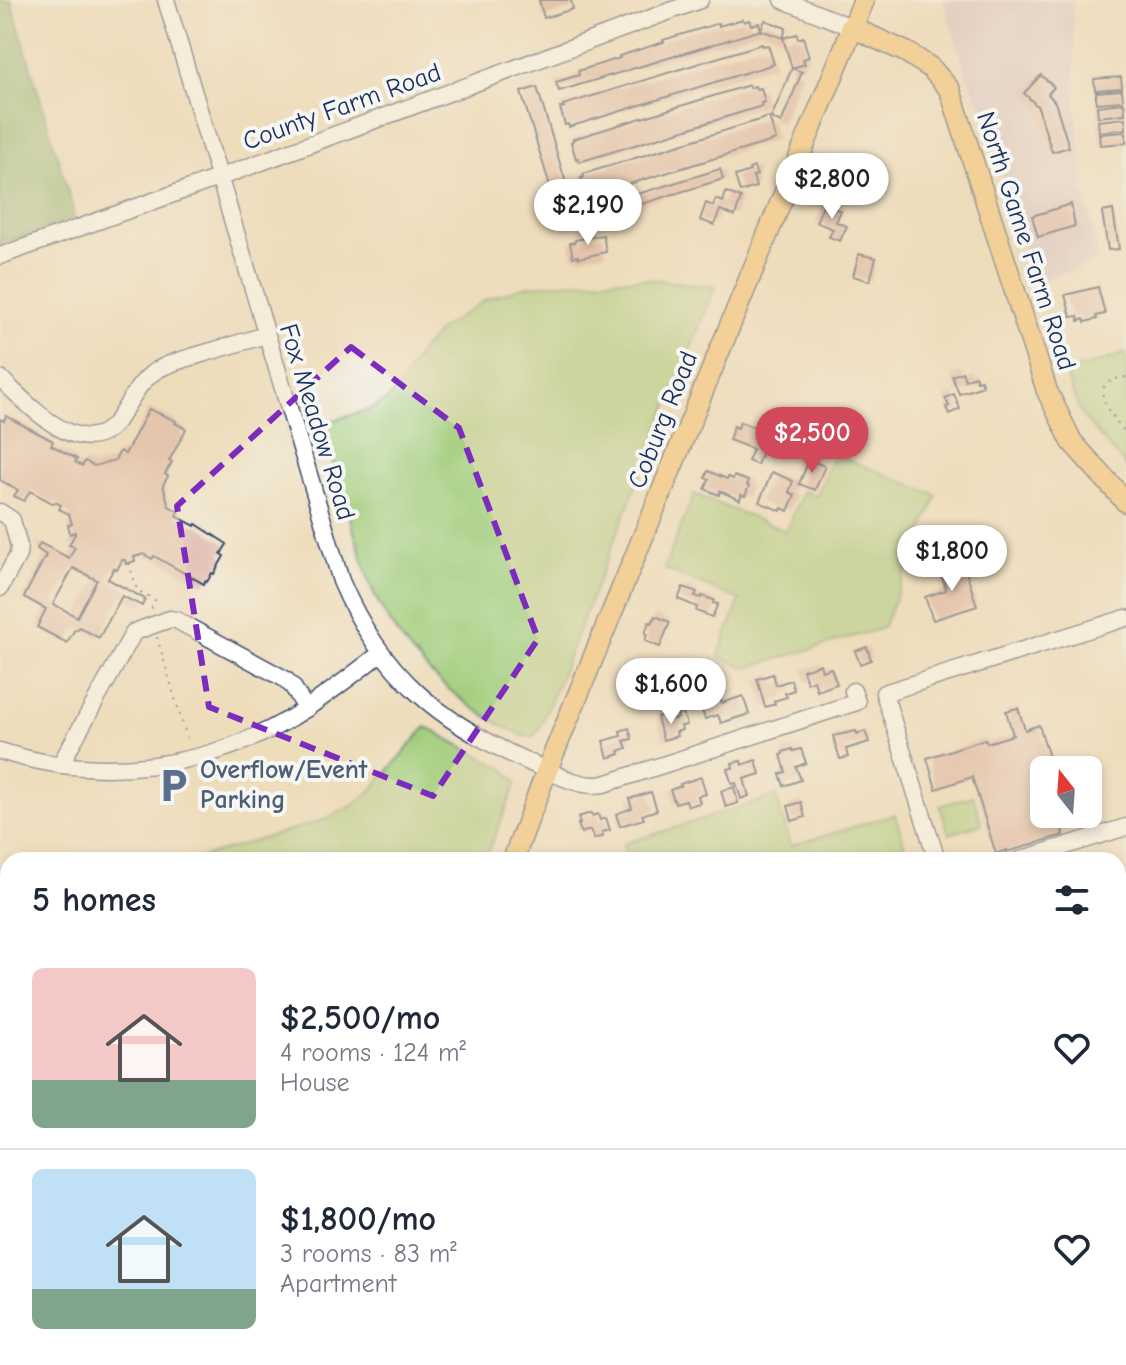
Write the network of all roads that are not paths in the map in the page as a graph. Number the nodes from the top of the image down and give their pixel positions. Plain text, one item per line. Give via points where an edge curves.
1 (166, 0) edge
2 (783, 0) edge
3 (864, 0) edge
4 (694, 1) edge
5 (851, 27) junction
6 (218, 178) junction
7 (0, 256) edge
8 (266, 335) junction
9 (0, 378) edge
10 (1126, 502) edge
11 (0, 512) edge
12 (0, 588) edge
13 (1126, 618) edge
14 (381, 653) junction
15 (853, 691) dead end
16 (306, 709) junction
17 (0, 751) edge
18 (60, 765) junction
19 (547, 770) junction
20 (1126, 827) edge
21 (516, 852) edge
22 (934, 852) edge
23 (1046, 852) edge

1 - 6 street, Fox Meadow Road
2 - 5 street
3 - 5 main road, Coburg Road
4 - 6 street, County Farm Road
5 - 10 main road, North Game Farm Road via 919,60 950,90 1047,391 1072,442
5 - 19 main road, Coburg Road
6 - 7 street, County Farm Road
6 - 8 street, Fox Meadow Road
8 - 9 street via 159,368 141,384 115,423 88,437 41,417
8 - 14 street, Fox Meadow Road via 341,581
11 - 12 street via 12,520 20,552
13 - 22 street via 884,693
14 - 16 street
14 - 19 street, Fox Meadow Road via 449,719
15 - 19 street, Fox Meadow Road via 857,702 604,784 588,785
16 - 18 street via 223,750 192,758 128,768
16 - 18 street via 288,681 170,619 134,632
17 - 18 street
19 - 21 main road, Coburg Road
20 - 23 street

